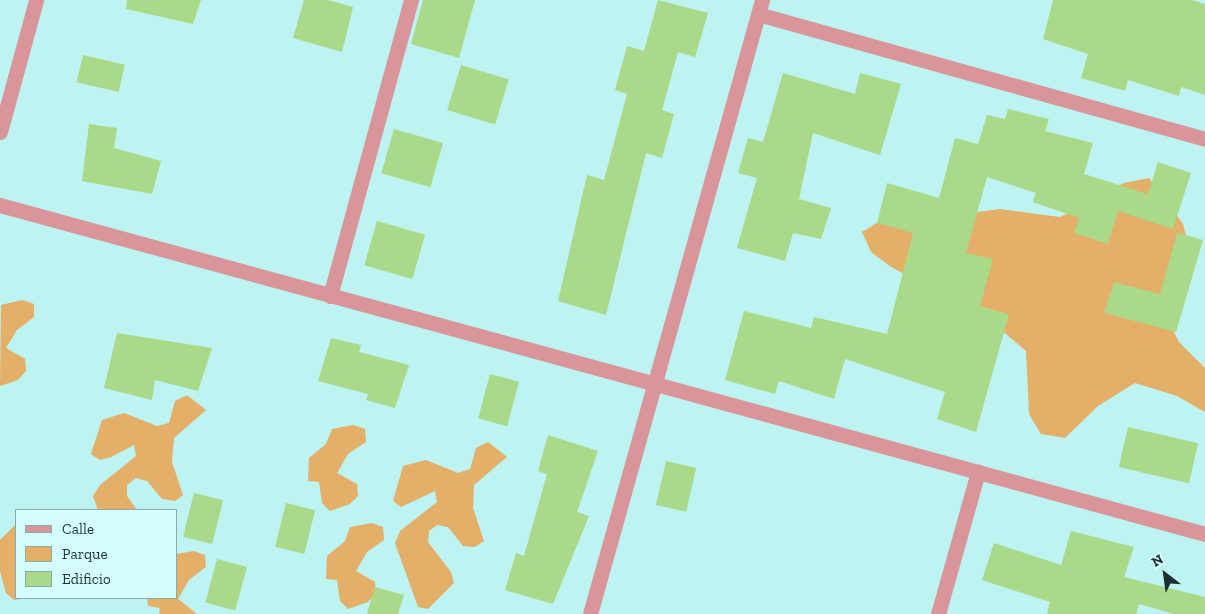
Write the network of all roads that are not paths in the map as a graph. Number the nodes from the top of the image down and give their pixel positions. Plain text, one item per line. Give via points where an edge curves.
1 (36, 0) edge
2 (411, 0) edge
3 (760, 7) edge
4 (0, 132) edge
5 (1205, 139) edge
6 (0, 206) edge
7 (330, 296) junction
8 (654, 384) junction
9 (978, 472) junction
10 (1205, 534) edge
11 (590, 614) edge
12 (938, 614) edge

1 - 4 street
2 - 7 street
3 - 5 street
3 - 8 street
6 - 7 street
7 - 8 street
8 - 9 street
8 - 11 street
9 - 10 street
9 - 12 street

